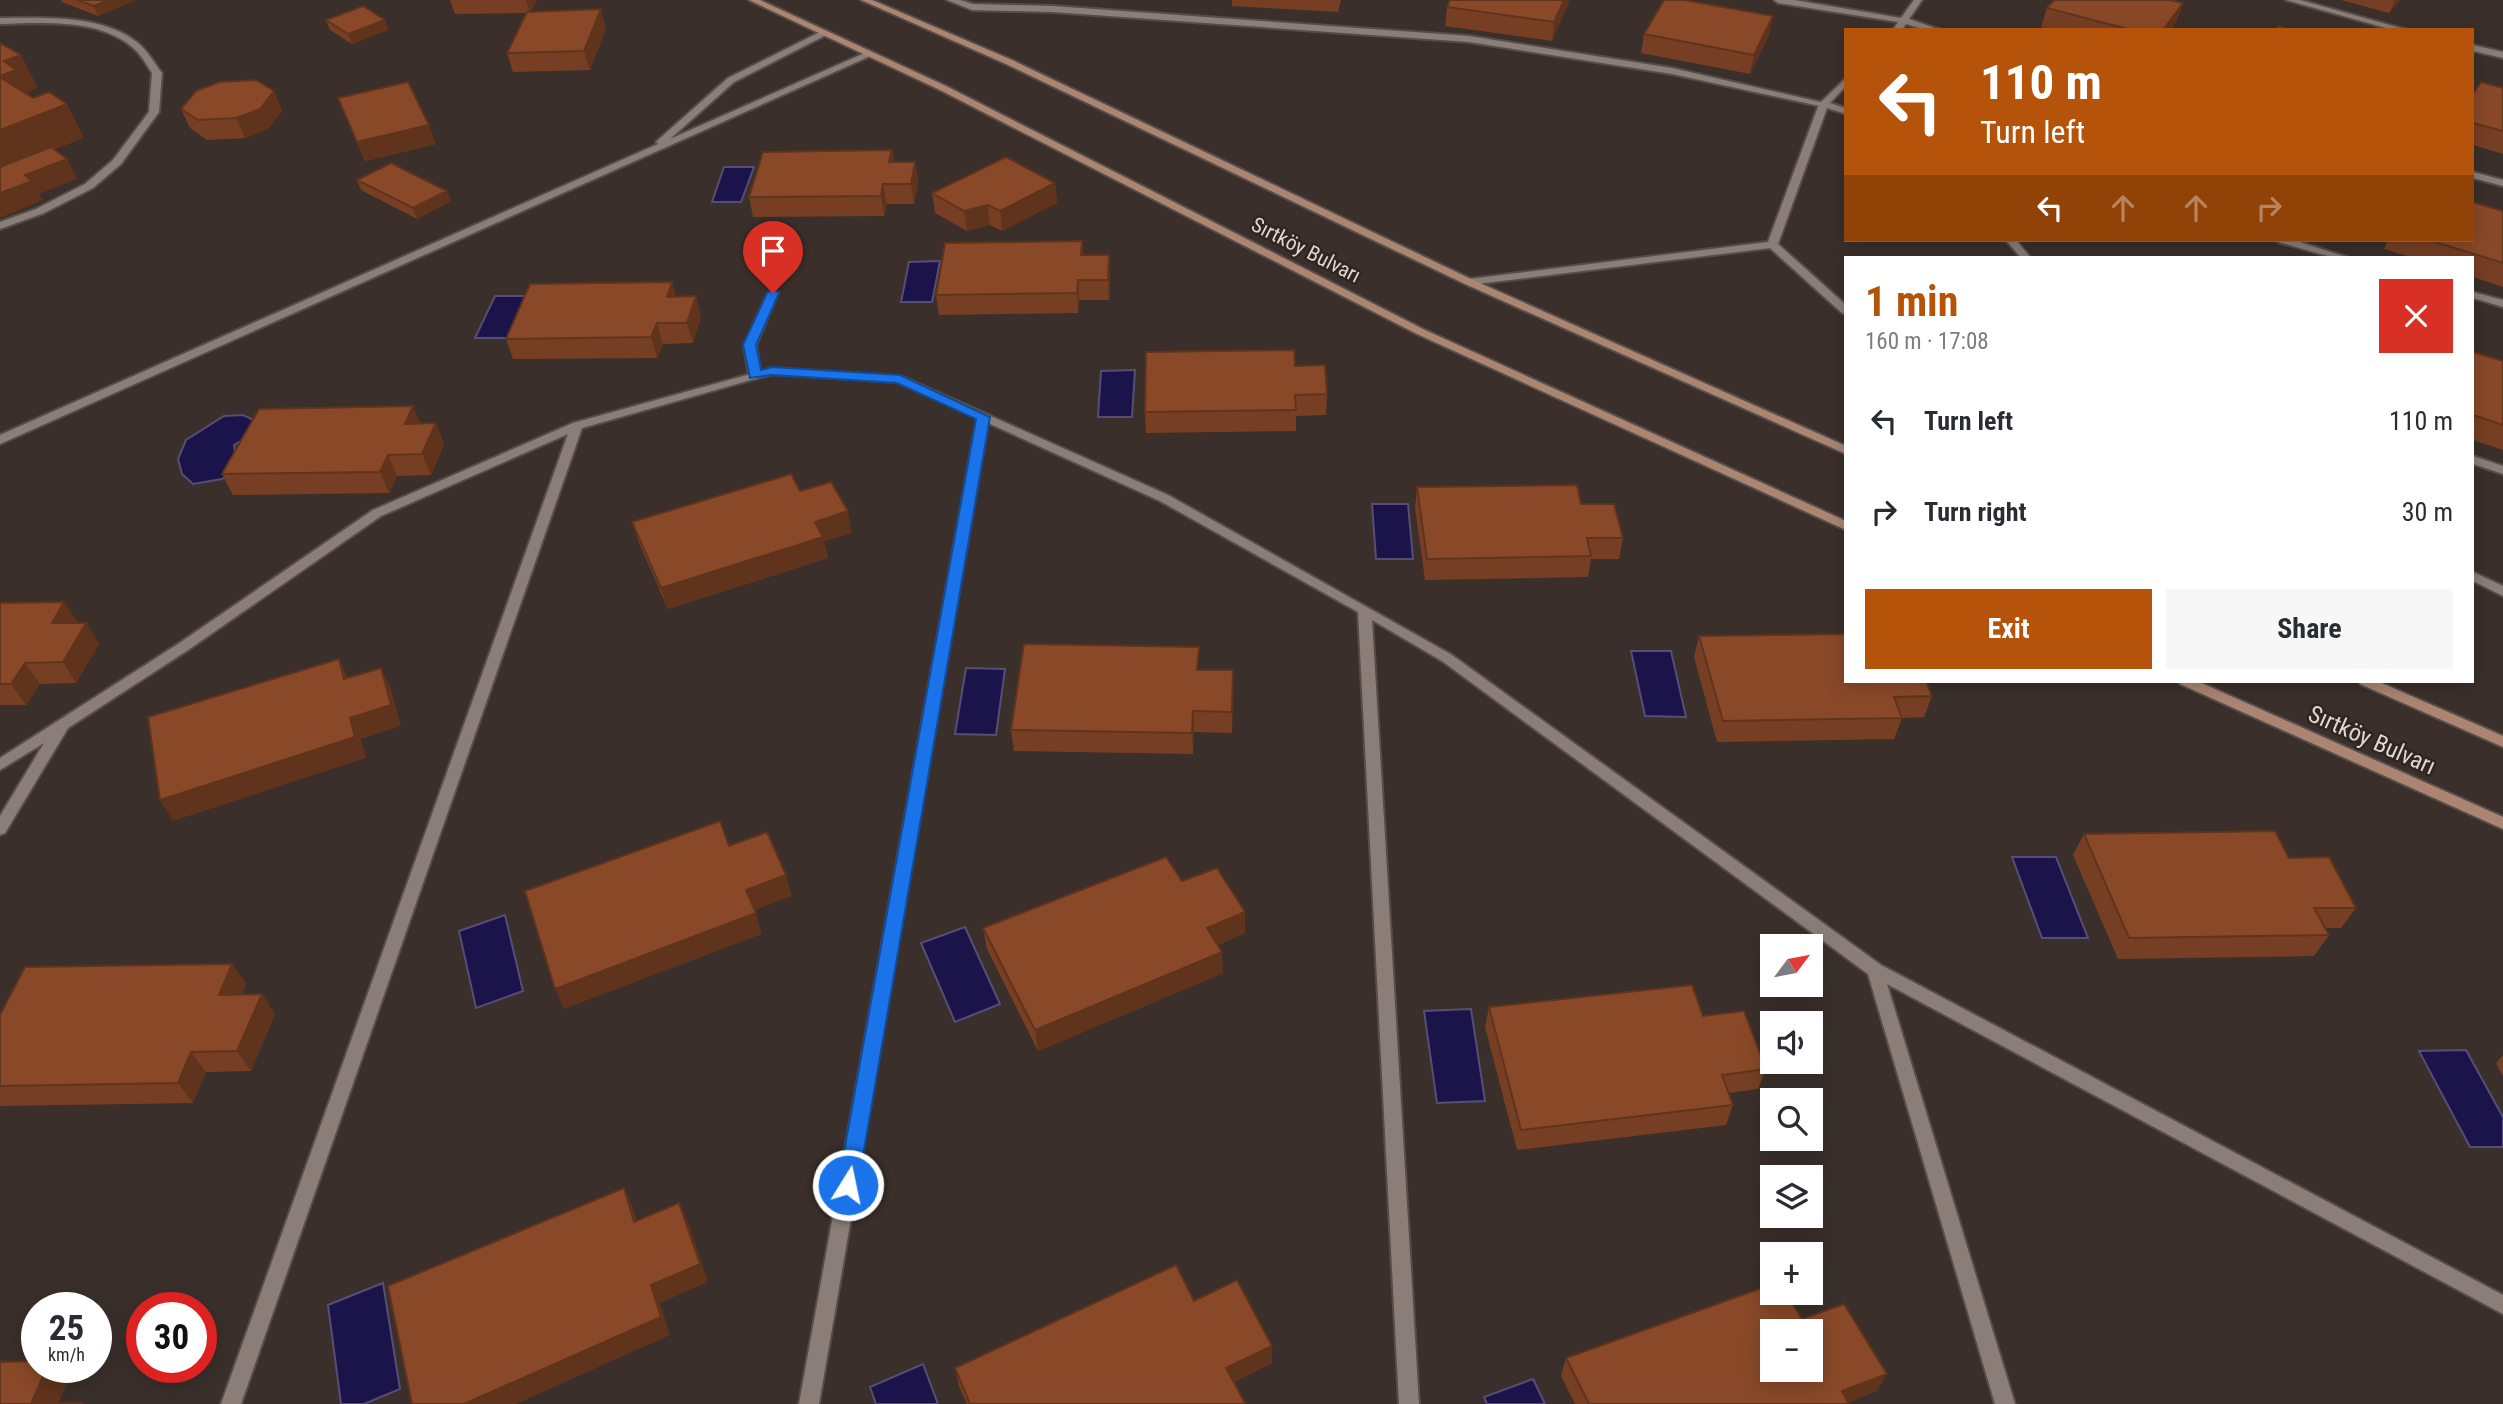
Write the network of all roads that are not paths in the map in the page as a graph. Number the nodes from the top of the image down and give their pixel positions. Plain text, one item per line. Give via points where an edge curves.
1 (753, 0) edge
2 (865, 0) edge
3 (951, 0) edge
4 (1778, 0) edge
5 (1918, 0) edge
6 (2290, 0) edge
7 (0, 21) edge
8 (1905, 21) junction
9 (1899, 28) edge
10 (1930, 28) edge
11 (2396, 28) edge
12 (825, 33) junction
13 (2474, 48) edge
14 (870, 54) junction
15 (2503, 55) edge
16 (1844, 83) edge
17 (1824, 104) junction
18 (1844, 110) edge
19 (650, 151) junction
20 (2474, 175) edge
21 (2503, 183) edge
22 (0, 226) edge
23 (2013, 242) edge
24 (2289, 242) edge
25 (1772, 245) junction
26 (2024, 256) edge
27 (2338, 256) edge
28 (1469, 282) junction
29 (773, 293) dead end
30 (2474, 295) edge
31 (2503, 304) edge
32 (1844, 309) edge
33 (755, 376) junction
34 (983, 417) junction
35 (577, 426) junction
36 (0, 440) edge
37 (1844, 449) edge
38 (2474, 460) edge
39 (2503, 470) edge
40 (1844, 525) edge
41 (2474, 577) edge
42 (2503, 592) edge
43 (1365, 610) junction
44 (2189, 683) edge
45 (2370, 683) edge
46 (63, 725) junction
47 (2503, 742) edge
48 (0, 765) edge
49 (2503, 823) edge
50 (0, 829) edge
51 (1875, 970) junction
52 (2503, 1305) edge
53 (232, 1404) edge
54 (809, 1404) edge
55 (1409, 1404) edge
56 (2005, 1404) edge

1 - 12 main road, Sırtköy Bulvarı
2 - 28 main road, Sırtköy Bulvarı via 1021,68
3 - 17 street via 972,7 1469,39 1672,71
4 - 8 street
5 - 8 street
6 - 11 street
7 - 22 street via 103,28 135,44 157,73 154,111 117,162 89,186
8 - 9 street
8 - 10 street
12 - 14 main road, Sırtköy Bulvarı
12 - 19 street via 731,80
13 - 15 street
14 - 19 street
14 - 40 main road, Sırtköy Bulvarı via 1421,332
16 - 17 street
17 - 18 street
17 - 25 street
19 - 36 street
20 - 21 street
23 - 26 street
24 - 27 street
25 - 28 street
25 - 32 street
28 - 37 main road, Sırtköy Bulvarı
29 - 33 street via 750,345
30 - 31 street
33 - 34 street via 772,371 900,379
33 - 35 street
34 - 43 street via 1164,498
34 - 54 street
35 - 46 street via 377,513
35 - 53 street
38 - 39 street
41 - 42 street
43 - 51 street via 1447,658
43 - 55 street
44 - 49 main road, Sırtköy Bulvarı
45 - 47 main road, Sırtköy Bulvarı
46 - 48 street
46 - 50 street
51 - 52 street
51 - 56 street

